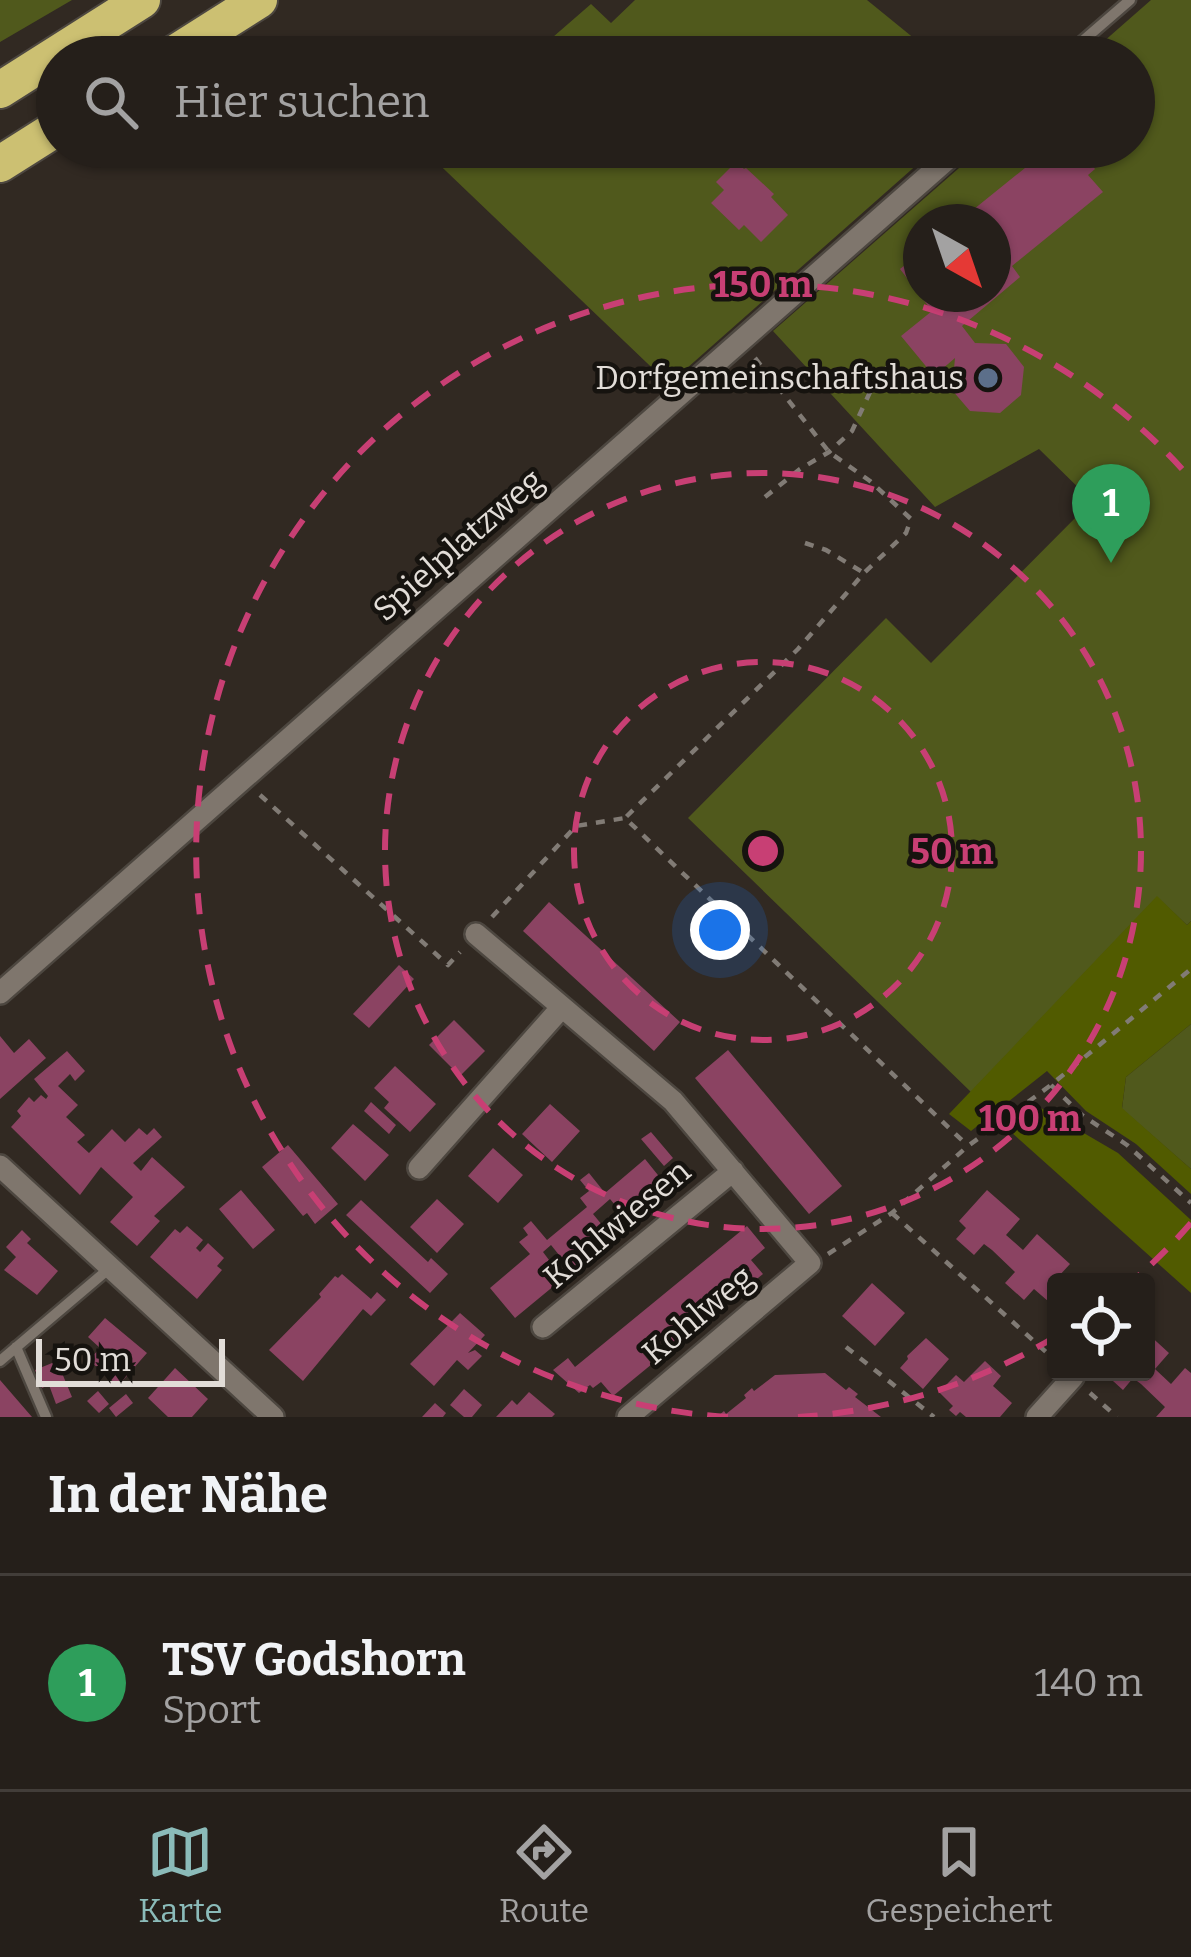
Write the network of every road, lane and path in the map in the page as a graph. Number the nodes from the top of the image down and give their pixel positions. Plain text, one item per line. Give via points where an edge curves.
1 (142, 0) edge
2 (259, 0) edge
3 (1130, 0) edge
4 (85, 36) edge
5 (202, 36) edge
6 (1088, 36) edge
7 (36, 67) edge
8 (0, 90) edge
9 (36, 141) edge
10 (0, 164) edge
11 (937, 168) edge
12 (740, 340) junction
13 (896, 360) dead end
14 (829, 452) junction
15 (765, 497) dead end
16 (805, 543) dead end
17 (864, 573) junction
18 (243, 779) junction
19 (625, 818) junction
20 (476, 934) junction
21 (1191, 968) edge
22 (0, 993) edge
23 (562, 1006) junction
24 (1051, 1085) junction
25 (968, 1146) junction
26 (0, 1166) edge
27 (418, 1168) dead end
28 (733, 1171) junction
29 (1191, 1203) edge
30 (892, 1213) junction
31 (810, 1264) junction
32 (110, 1267) junction
33 (543, 1327) dead end
34 (16, 1347) junction
35 (846, 1347) dead end
36 (1047, 1353) edge
37 (0, 1361) edge
38 (1058, 1381) edge
39 (1078, 1381) edge
40 (46, 1417) edge
41 (273, 1417) edge
42 (628, 1417) edge
43 (934, 1417) edge
44 (1037, 1417) edge
45 (1117, 1417) edge

1 - 4 highway
2 - 5 highway
3 - 6 lane
7 - 8 highway
9 - 10 highway
11 - 12 street, Spielplatzweg
12 - 14 path
12 - 18 street, Spielplatzweg
13 - 14 path via 877,377 852,431
14 - 15 path
14 - 17 path via 910,519 906,533
16 - 17 path
17 - 19 path via 798,650
18 - 20 path via 448,964
18 - 22 street, Spielplatzweg
19 - 20 path via 576,826
19 - 25 path
20 - 23 street, Kohlwiesen
21 - 24 path
23 - 27 street
23 - 28 street, Kohlwiesen via 673,1101
24 - 25 path
24 - 29 path
25 - 30 path
26 - 32 street
28 - 31 street, Kohlwiesen
28 - 33 street, Kohlwiesen
30 - 31 path
30 - 36 path
31 - 42 street, Kohlweg
32 - 34 lane
32 - 41 street
34 - 37 lane
34 - 40 lane
35 - 43 path
38 - 44 street
39 - 45 path

